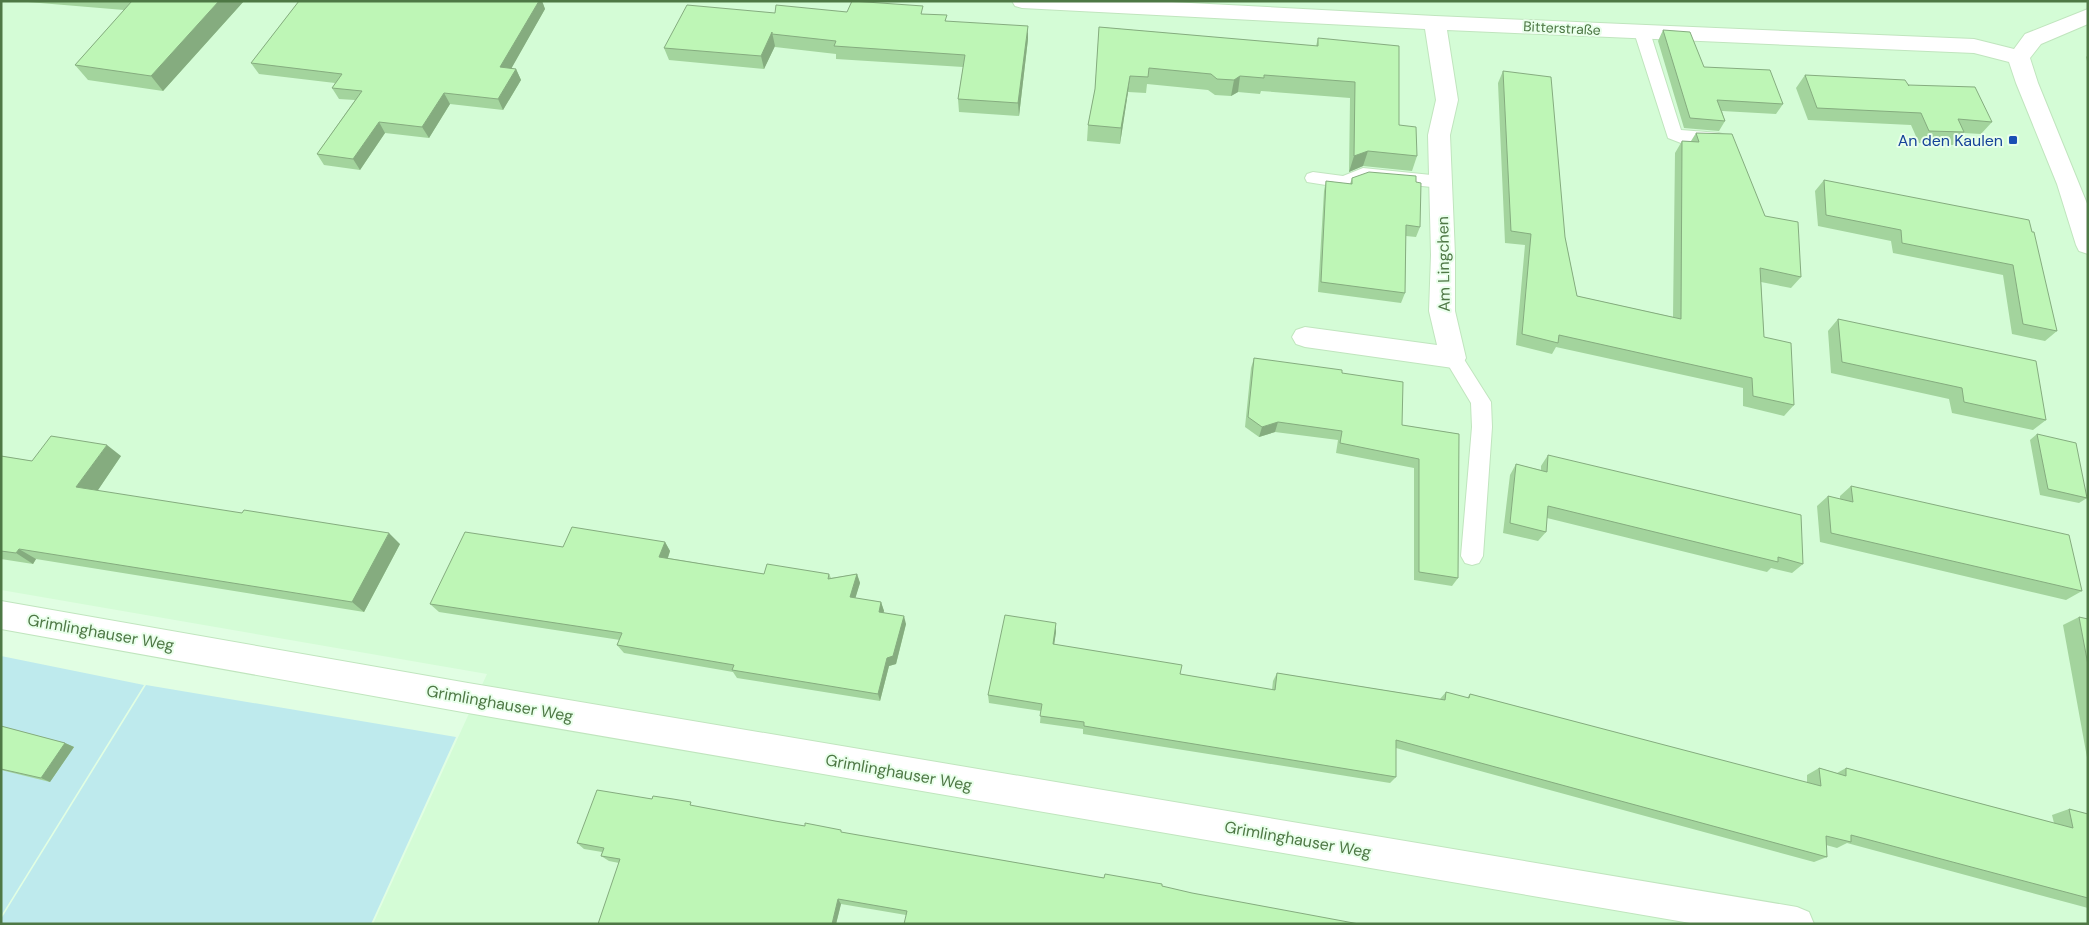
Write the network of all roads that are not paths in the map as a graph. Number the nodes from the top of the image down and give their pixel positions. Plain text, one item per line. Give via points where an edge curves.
1 (1022, 1) edge
2 (1210, 6) edge
3 (2088, 16) edge
4 (1435, 23) junction
5 (1642, 32) junction
6 (2018, 57) junction
7 (1720, 139) edge
8 (1313, 178) dead end
9 (1441, 182) junction
10 (2088, 245) edge
11 (1305, 337) dead end
12 (1453, 358) junction
13 (1472, 556) dead end
14 (1, 615) edge
15 (1797, 924) edge

1 - 2 street, Bitterstraße
2 - 4 street, Bitterstraße
3 - 6 street via 2033,39
4 - 5 street, Bitterstraße
4 - 9 street, Am Lingchen via 1448,100 1439,135
5 - 6 street, Bitterstraße via 1974,46
5 - 7 lane via 1674,134 1681,138
6 - 10 street
8 - 9 lane via 1345,182 1363,174
9 - 12 street, Am Lingchen via 1442,311
11 - 12 street
12 - 13 lane via 1481,402
14 - 15 street, Grimlinghauser Weg via 468,698

